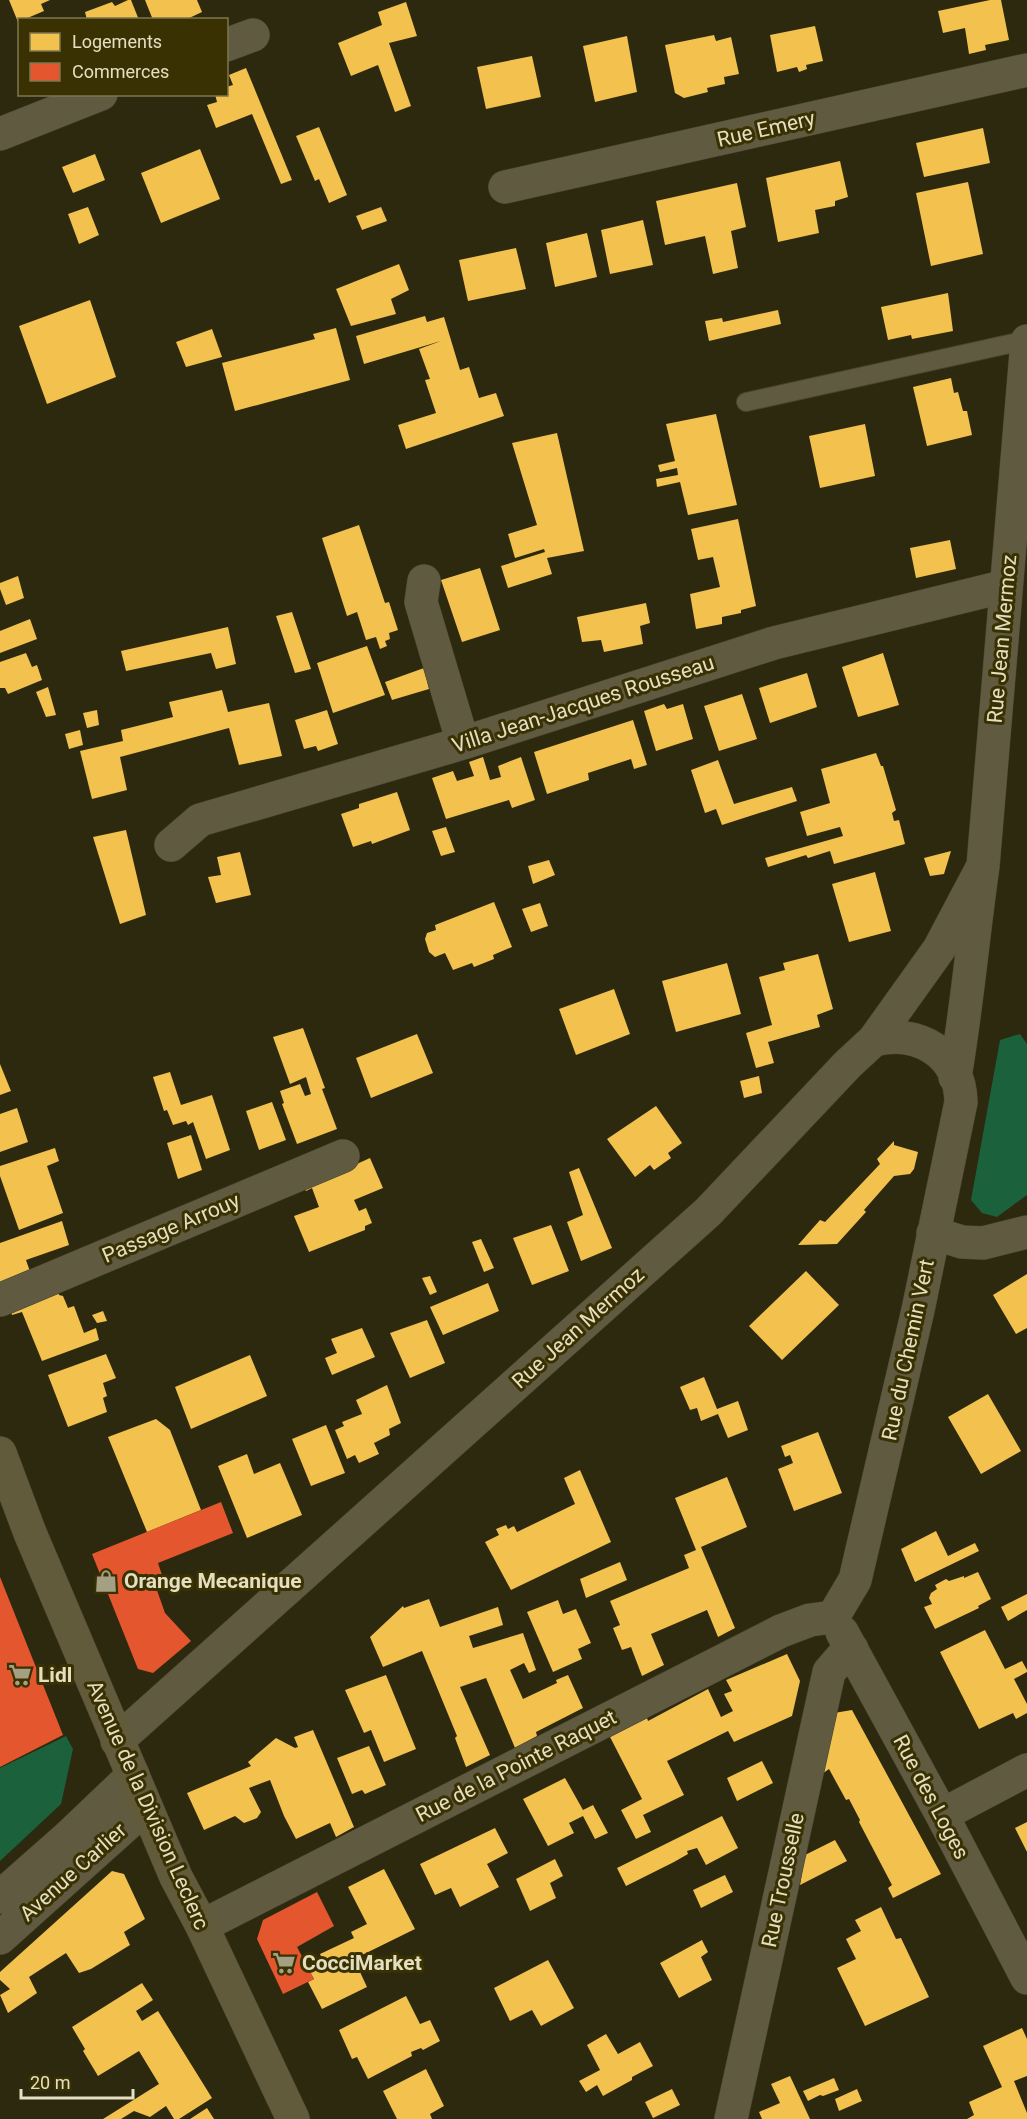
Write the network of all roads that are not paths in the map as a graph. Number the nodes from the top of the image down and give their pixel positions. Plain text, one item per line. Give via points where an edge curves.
1 (1027, 70) edge
2 (96, 96) edge
3 (0, 135) edge
4 (505, 187) dead end
5 (1027, 346) edge
6 (746, 402) dead end
7 (424, 580) dead end
8 (1006, 586) junction
9 (463, 743) junction
10 (171, 845) dead end
11 (983, 866) junction
12 (874, 1040) junction
13 (955, 1077) junction
14 (343, 1156) dead end
15 (1027, 1232) edge
16 (933, 1233) junction
17 (0, 1300) edge
18 (0, 1453) edge
19 (833, 1617) junction
20 (852, 1649) junction
21 (117, 1741) junction
22 (1027, 1770) edge
23 (133, 1775) junction
24 (146, 1807) junction
25 (942, 1815) junction
26 (0, 1897) edge
27 (202, 1926) junction
28 (0, 1938) edge
29 (1027, 1978) edge
30 (293, 2119) edge
31 (730, 2119) edge

1 - 4 street, Rue Emery
2 - 3 street
5 - 6 lane
5 - 8 street, Rue Jean Mermoz
7 - 9 street via 421,602
8 - 9 street, Villa Jean-Jacques Rousseau via 774,643
8 - 11 street, Rue Jean Mermoz
9 - 10 street, Villa Jean-Jacques Rousseau via 200,820
11 - 12 street, Rue Jean Mermoz via 939,949
11 - 13 street, Rue Jean Mermoz
12 - 13 street via 889,1036 914,1038 939,1052
12 - 21 street, Rue Jean Mermoz via 708,1212
13 - 16 street, Rue du Chemin Vert via 961,1102
14 - 17 street, Passage Arrouy
15 - 16 street via 983,1243 962,1242
16 - 19 street, Rue du Chemin Vert via 855,1580
18 - 21 main road, Avenue de la Division Leclerc
19 - 20 street, Rue des Loges
19 - 27 street, Rue de la Pointe Raquet via 781,1630
20 - 25 street, Rue des Loges
20 - 31 street, Rue Trousselle via 829,1672
21 - 23 main road, Avenue de la Division Leclerc
22 - 25 street
23 - 24 main road, Avenue de la Division Leclerc
23 - 26 street, Avenue Carlier
24 - 27 main road, Avenue de la Division Leclerc
24 - 28 street, Avenue Carlier
25 - 29 street, Rue des Loges
27 - 30 main road, Avenue de la Division Leclerc

